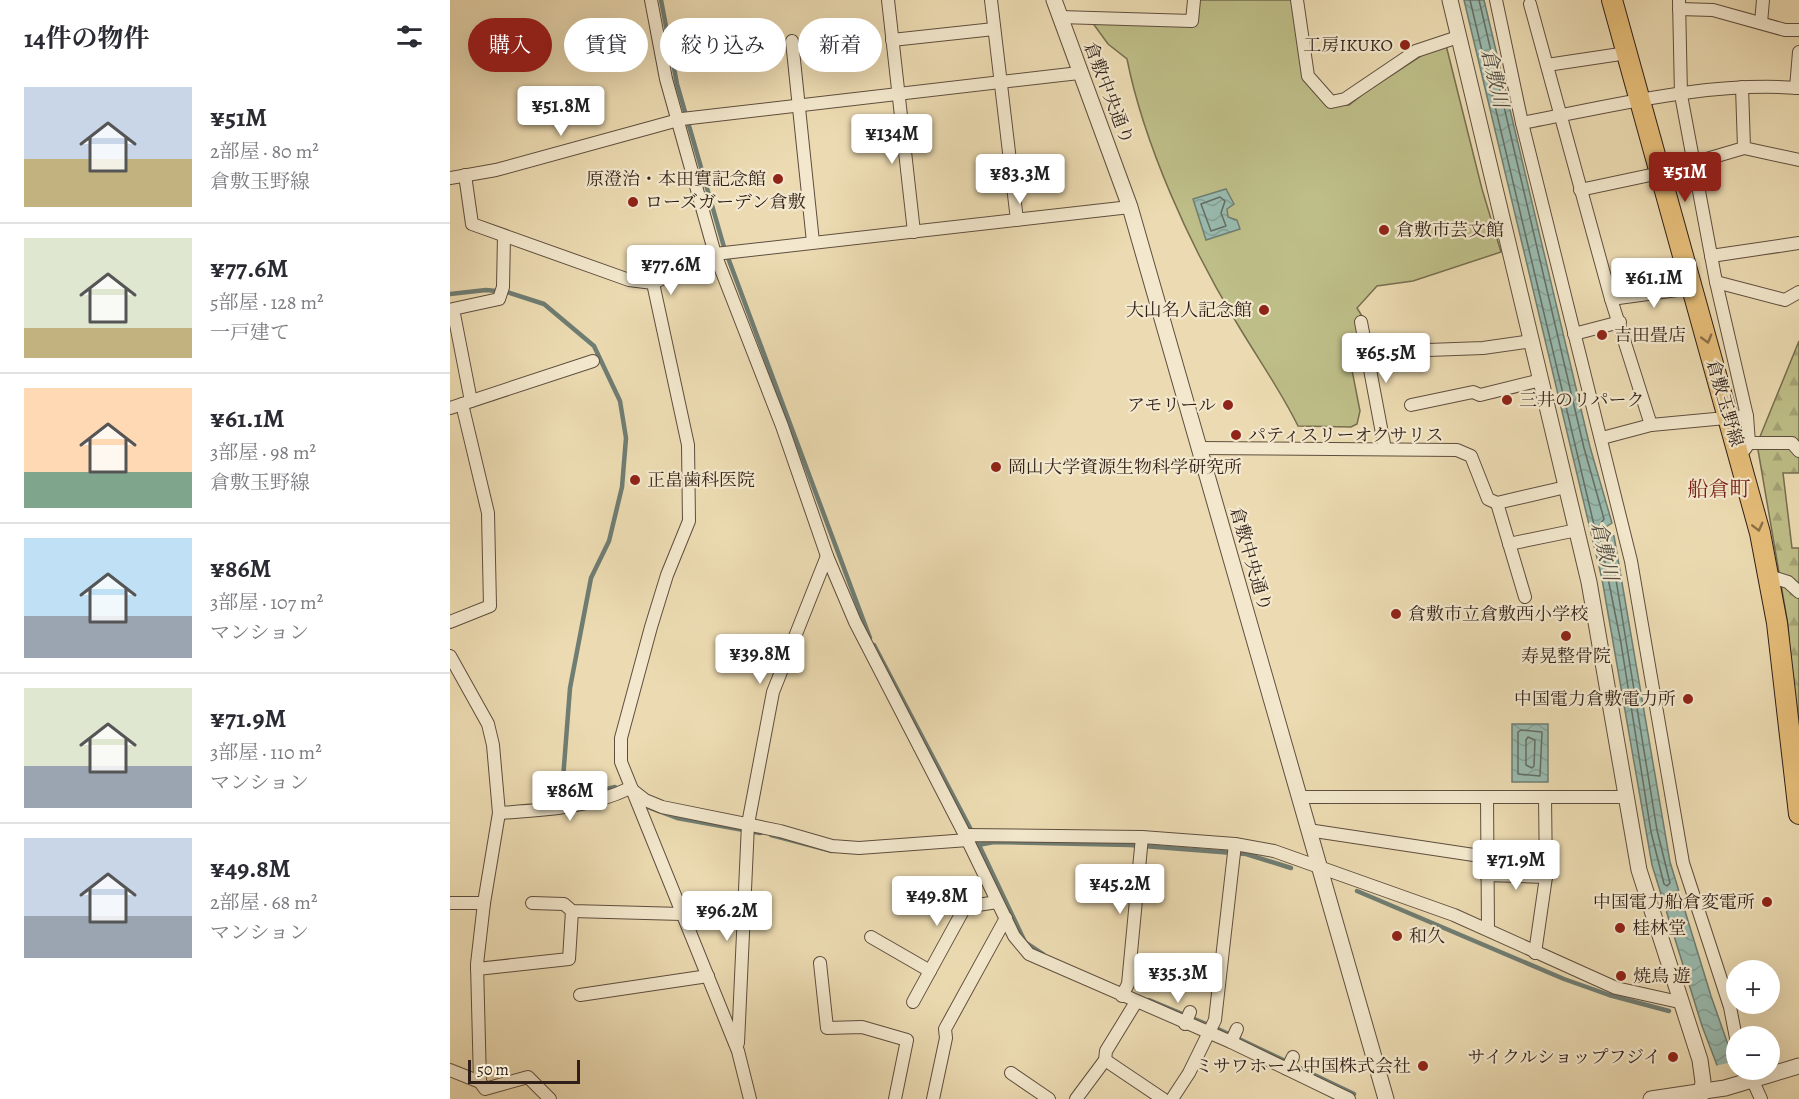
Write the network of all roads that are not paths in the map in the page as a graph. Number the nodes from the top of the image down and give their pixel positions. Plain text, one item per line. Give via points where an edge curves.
1 (651, 0) edge
2 (888, 0) edge
3 (991, 0) edge
4 (1054, 0) edge
5 (1194, 0) edge
6 (1297, 0) edge
7 (1450, 0) edge
8 (1496, 0) edge
9 (1612, 0) edge
10 (1763, 0) edge
11 (1530, 4) dead end
12 (1679, 4) edge
13 (1059, 17) junction
14 (1761, 23) junction
15 (994, 29) junction
16 (1799, 30) edge
17 (1458, 37) junction
18 (892, 40) junction
19 (792, 41) dead end
20 (1799, 52) edge
21 (1627, 53) junction
22 (1547, 65) junction
23 (1079, 73) junction
24 (1001, 83) junction
25 (1742, 87) junction
26 (1797, 88) edge
27 (1681, 95) junction
28 (899, 96) junction
29 (1641, 100) junction
30 (799, 105) junction
31 (1560, 116) junction
32 (683, 119) junction
33 (1522, 123) junction
34 (1744, 148) junction
35 (1799, 160) edge
36 (1694, 168) junction
37 (1660, 173) junction
38 (465, 175) junction
39 (450, 178) edge
40 (1580, 190) junction
41 (1130, 207) junction
42 (1017, 220) junction
43 (914, 232) junction
44 (504, 236) junction
45 (813, 242) junction
46 (1799, 243) edge
47 (722, 253) junction
48 (1711, 256) junction
49 (1716, 282) junction
50 (653, 283) junction
51 (1692, 288) junction
52 (1799, 292) edge
53 (1611, 299) junction
54 (1361, 322) dead end
55 (1620, 322) junction
56 (1574, 334) junction
57 (1532, 341) junction
58 (1363, 342) junction
59 (592, 361) dead end
60 (1541, 380) junction
61 (461, 404) edge
62 (1412, 405) dead end
63 (1738, 417) junction
64 (1651, 424) junction
65 (1602, 438) junction
66 (1198, 448) junction
67 (1385, 449) junction
68 (1744, 450) junction
69 (1799, 451) edge
70 (1566, 487) junction
71 (1497, 503) junction
72 (1577, 531) junction
73 (1509, 544) junction
74 (827, 556) junction
75 (1769, 576) junction
76 (1799, 592) edge
77 (1525, 597) dead end
78 (450, 622) edge
79 (450, 656) edge
80 (630, 788) junction
81 (1299, 797) junction
82 (1487, 797) junction
83 (1545, 797) junction
84 (1626, 797) junction
85 (499, 813) junction
86 (1799, 814) edge
87 (748, 829) junction
88 (1308, 830) junction
89 (970, 839) junction
90 (1142, 843) junction
91 (1234, 850) junction
92 (1487, 857) junction
93 (1318, 866) junction
94 (1486, 875) junction
95 (1546, 877) junction
96 (997, 902) junction
97 (450, 903) edge
98 (484, 903) junction
99 (532, 903) dead end
100 (572, 911) junction
101 (682, 914) junction
102 (1006, 918) junction
103 (1488, 929) junction
104 (871, 938) dead end
105 (1535, 952) junction
106 (820, 963) dead end
107 (477, 969) junction
108 (930, 971) junction
109 (708, 976) junction
110 (1124, 992) junction
111 (580, 995) dead end
112 (913, 1002) dead end
113 (1136, 1002) junction
114 (1680, 1002) junction
115 (1734, 1026) edge
116 (1211, 1028) junction
117 (738, 1051) junction
118 (1105, 1060) junction
119 (1799, 1066) edge
120 (450, 1070) edge
121 (1780, 1070) edge
122 (1011, 1073) dead end
123 (1743, 1080) edge
124 (1749, 1080) edge
125 (480, 1082) junction
126 (1701, 1096) edge
127 (550, 1099) edge
128 (750, 1099) edge
129 (895, 1099) edge
130 (933, 1099) edge
131 (1049, 1099) edge
132 (1076, 1099) edge
133 (1163, 1099) edge
134 (1172, 1099) edge
135 (1348, 1099) edge
136 (1386, 1099) edge
137 (1651, 1099) edge
138 (1761, 1099) edge

1 - 32 street via 666,79
2 - 18 street
3 - 15 street
4 - 13 street, 倉敷中央通り
5 - 13 street via 1192,21
6 - 17 street via 1308,76 1331,102 1345,99 1416,51
7 - 17 street
8 - 33 street
9 - 21 main road, 倉敷玉野線
10 - 14 street
11 - 22 street
12 - 14 street
12 - 27 street
13 - 23 street, 倉敷中央通り
14 - 16 street
15 - 18 street
15 - 24 street
17 - 57 street
18 - 28 street
19 - 30 street
20 - 26 street
21 - 22 street
21 - 29 main road, 倉敷玉野線
22 - 31 street
23 - 24 street
23 - 41 street, 倉敷中央通り
24 - 28 street
24 - 42 street
25 - 26 street
25 - 27 street
25 - 34 street
27 - 29 street
27 - 36 street
28 - 30 street
28 - 43 street
29 - 31 street
29 - 37 main road, 倉敷玉野線
30 - 32 street
30 - 45 street
31 - 33 street
31 - 40 street
32 - 38 street
32 - 47 street
33 - 56 street
34 - 35 street
34 - 36 street
36 - 37 street
36 - 48 street
37 - 40 street
37 - 51 main road, 倉敷玉野線
38 - 39 street
38 - 44 street via 472,224
40 - 53 street
41 - 42 street
41 - 66 street, 倉敷中央通り
42 - 43 street
43 - 45 street
44 - 50 street via 629,280
44 - 61 street via 498,299 453,309
45 - 47 street
46 - 48 street
47 - 50 street
47 - 74 street
48 - 49 street
49 - 52 street via 1785,300
49 - 63 street
50 - 80 street via 688,445 689,521 654,616 621,738 621,762
51 - 53 street
51 -> 63 main road, 倉敷玉野線
53 - 55 street
54 - 58 street
55 - 56 street
55 - 64 street
56 - 65 street
57 - 58 street via 1428,350
57 - 60 street
58 - 67 street
59 - 61 street
60 - 62 street via 1480,395 1473,392
60 - 70 street
61 - 78 street via 488,513 490,606
63 - 64 street
63 - 68 main road, 倉敷玉野線
64 - 65 street
65 - 115 street via 1640,605 1683,863
66 - 67 street
66 - 81 street, 倉敷中央通り
67 - 71 street via 1457,450 1471,456 1488,499
68 - 69 street via 1792,443
68 -> 75 main road, 倉敷玉野線
70 - 71 street
70 - 72 street
71 - 73 street
72 - 73 street
72 - 84 street
73 - 77 street
74 - 87 street via 773,692
74 - 89 street via 855,622
75 - 76 street via 1788,582
75 - 86 main road, 倉敷玉野線
79 - 85 street via 488,724
80 - 85 street via 563,808
80 - 87 street via 662,807
80 - 101 street
81 - 82 street
81 - 88 street, 倉敷中央通り
82 - 83 street
82 - 92 street
83 - 84 street
83 - 95 street
84 - 114 street via 1639,870
85 - 98 street
87 - 89 street via 859,848
87 - 117 street
88 - 92 street
88 - 93 street, 倉敷中央通り
89 - 90 street
89 - 96 street
90 - 91 street
90 - 110 street
91 - 93 street via 1274,851
91 - 116 street
92 - 94 street
93 - 103 street
93 - 136 street, 倉敷中央通り
94 - 95 street
94 - 103 street
95 - 105 street
96 - 102 street
96 - 108 street via 965,907
97 - 98 street
98 - 107 street
99 - 100 street via 564,904
100 - 101 street
100 - 107 street via 569,959
101 - 109 street
102 - 110 street via 1017,942 1029,954
102 - 130 street via 945,1029
103 - 105 street
104 - 108 street
105 - 114 street via 1616,988
106 - 129 street via 826,1028 862,1027 907,1040
107 - 125 street
108 - 112 street
109 - 111 street
109 - 117 street
110 - 113 street
113 - 116 street
113 - 118 street
114 - 126 street via 1700,1060
116 - 134 street
116 - 135 street via 1290,1063
117 - 128 street
118 - 132 street
118 - 133 street
119 - 121 street
120 - 125 street
122 - 131 street
123 - 126 street
124 - 138 street
125 - 127 street via 485,1089 528,1077
126 - 137 street

